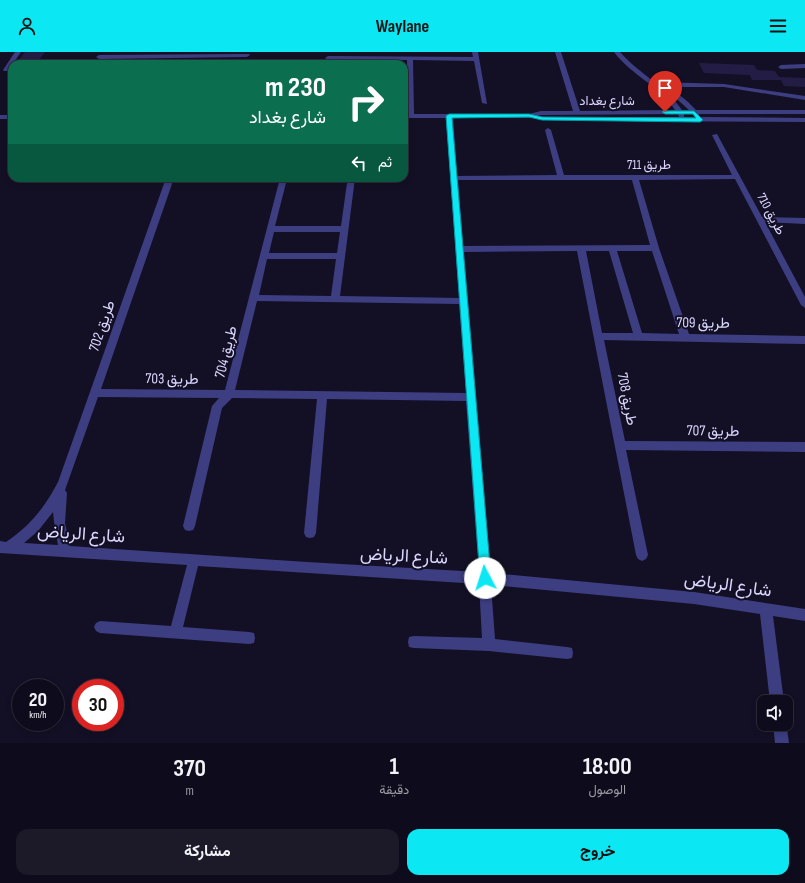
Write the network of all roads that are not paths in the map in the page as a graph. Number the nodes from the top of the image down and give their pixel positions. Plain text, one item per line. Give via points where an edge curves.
1 (474, 52) edge
2 (558, 52) edge
3 (617, 52) edge
4 (101, 54) edge
5 (247, 54) edge
6 (183, 56) junction
7 (328, 58) edge
8 (410, 59) junction
9 (476, 59) junction
10 (182, 60) edge
11 (805, 66) edge
12 (632, 67) junction
13 (781, 67) dead end
14 (665, 85) junction
15 (801, 98) edge
16 (485, 102) dead end
17 (805, 106) edge
18 (680, 112) junction
19 (694, 112) junction
20 (805, 112) edge
21 (578, 113) junction
22 (408, 116) edge
23 (449, 116) junction
24 (529, 116) junction
25 (684, 120) junction
26 (700, 120) junction
27 (805, 120) edge
28 (548, 130) dead end
29 (715, 135) dead end
30 (561, 177) junction
31 (635, 177) junction
32 (738, 177) junction
33 (454, 178) junction
34 (169, 182) edge
35 (283, 182) edge
36 (351, 182) edge
37 (760, 219) junction
38 (805, 221) edge
39 (271, 229) junction
40 (344, 229) junction
41 (581, 248) junction
42 (612, 248) junction
43 (655, 248) junction
44 (459, 249) junction
45 (264, 256) junction
46 (341, 256) junction
47 (802, 296) edge
48 (254, 298) junction
49 (335, 299) junction
50 (463, 301) junction
51 (805, 305) edge
52 (600, 336) junction
53 (638, 336) junction
54 (684, 337) junction
55 (805, 340) edge
56 (94, 393) junction
57 (230, 395) junction
58 (322, 396) junction
59 (471, 398) junction
60 (621, 445) junction
61 (805, 447) edge
62 (63, 484) junction
63 (188, 526) dead end
64 (310, 533) dead end
65 (4, 547) edge
66 (66, 551) junction
67 (642, 555) dead end
68 (194, 560) junction
69 (485, 578) junction
70 (766, 608) junction
71 (805, 615) edge
72 (100, 627) dead end
73 (175, 633) junction
74 (249, 638) dead end
75 (414, 642) dead end
76 (489, 645) junction
77 (567, 653) dead end
78 (776, 695) edge
79 (781, 731) edge
80 (782, 743) edge

1 - 9 street
2 - 21 street
3 - 12 street
4 - 6 street
5 - 6 street
6 - 10 street
7 - 8 street
8 - 9 street
8 - 22 street
9 - 16 street
11 - 13 street
12 - 14 street
12 - 18 street via 666,94
14 - 15 street via 704,84
14 - 19 street
15 - 17 street
18 - 19 street, شارع بغداد
18 - 21 street, شارع بغداد
18 - 25 street
19 - 20 street, شارع بغداد
19 - 26 street
21 - 24 street, شارع بغداد via 541,113
22 - 23 street, شارع بغداد
23 - 24 street, شارع بغداد
23 - 33 street
24 - 25 street, شارع بغداد via 542,119
25 - 26 street, شارع بغداد
26 - 27 street, شارع بغداد
28 - 30 street
29 - 32 street, طريق 710
30 - 31 street, طريق 711
30 - 33 street, طريق 711
31 - 32 street, طريق 711
31 - 43 street
32 - 37 street, طريق 710
33 - 44 street
34 - 56 street, طريق 702
35 - 39 street, طريق 704
36 - 40 street
37 - 38 street
37 - 47 street, طريق 710
39 - 40 street
39 - 45 street, طريق 704
40 - 46 street
41 - 42 street
41 - 44 street
41 - 52 street, طريق 708
42 - 43 street
42 - 53 street
43 - 54 street
44 - 50 street
45 - 46 street
45 - 48 street, طريق 704
46 - 49 street
47 - 51 street, طريق 710
48 - 49 street
48 - 57 street, طريق 704
49 - 50 street
50 - 59 street
52 - 53 street, طريق 709
52 - 60 street, طريق 708
53 - 54 street, طريق 709
54 - 55 street, طريق 709
56 - 57 street, طريق 703
56 - 62 street, طريق 702
57 - 58 street, طريق 703
57 - 63 street, طريق 704 via 217,406
58 - 59 street, طريق 703
58 - 64 street
59 - 69 street
60 - 61 street, طريق 707
60 - 67 street, طريق 708
62 - 65 street, طريق 702 via 44,518 33,530
62 - 66 street, طريق 702 via 58,513 59,528
65 - 66 street, شارع الرياض
66 - 68 street, شارع الرياض
68 - 69 street, شارع الرياض
68 - 73 street
69 - 70 street, شارع الرياض via 694,598
69 - 76 street
70 - 71 street, شارع الرياض
70 - 78 street
72 - 73 street
73 - 74 street
75 - 76 street
76 - 77 street
79 - 80 street

